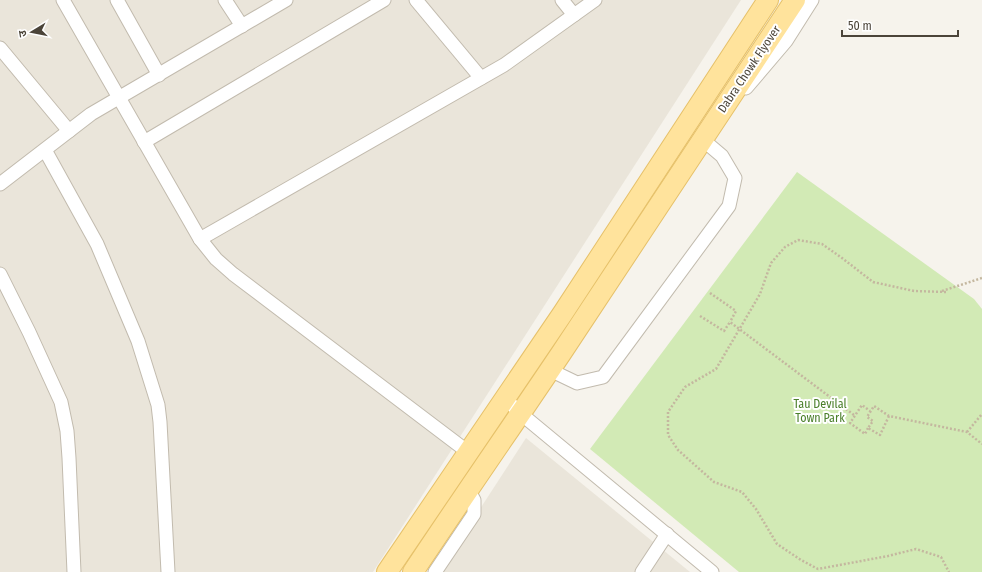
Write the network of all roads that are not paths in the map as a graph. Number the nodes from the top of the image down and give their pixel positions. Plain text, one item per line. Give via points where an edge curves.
1 (63, 0) edge
2 (117, 0) edge
3 (226, 0) edge
4 (286, 0) edge
5 (384, 0) edge
6 (416, 0) edge
7 (562, 0) edge
8 (595, 0) edge
9 (768, 0) edge
10 (795, 0) edge
11 (812, 0) edge
12 (574, 15) junction
13 (242, 26) junction
14 (0, 48) edge
15 (159, 75) junction
16 (481, 78) junction
17 (119, 98) junction
18 (69, 131) junction
19 (702, 139) junction
20 (144, 142) junction
21 (45, 150) junction
22 (0, 184) edge
23 (200, 239) junction
24 (0, 274) edge
25 (550, 370) junction
26 (505, 398) junction
27 (520, 413) junction
28 (468, 452) junction
29 (468, 489) junction
30 (667, 534) junction
31 (74, 572) edge
32 (168, 572) edge
33 (387, 572) edge
34 (413, 572) edge
35 (435, 572) edge
36 (642, 572) edge
37 (712, 572) edge

1 - 17 street
2 - 15 street
3 - 13 street
4 - 13 street
5 - 20 street
6 - 16 street
7 - 12 street
8 - 12 street
9 - 26 main road
10 - 19 main road, Dabra Chowk Flyover
11 - 19 street via 786,41
12 - 16 street via 504,65
13 - 15 street
14 - 18 street
15 - 17 street
16 - 23 street
17 - 18 street via 91,114
17 - 20 street
18 - 21 street
19 - 25 main road, Dabra Chowk Flyover
19 - 25 street via 722,156 736,178 729,206 603,377 577,383
20 - 23 street
21 - 22 street
21 - 32 street via 97,244 138,341 153,386 160,422
23 - 28 street via 216,259 233,274
24 - 31 street via 61,402 67,431
25 - 27 main road, Dabra Chowk Flyover
26 - 27 street
26 - 28 main road
27 - 29 main road, Dabra Chowk Flyover
27 - 30 street
28 - 33 main road
29 - 34 main road, Dabra Chowk Flyover
29 - 35 street via 474,500 474,514
30 - 36 street
30 - 37 street

